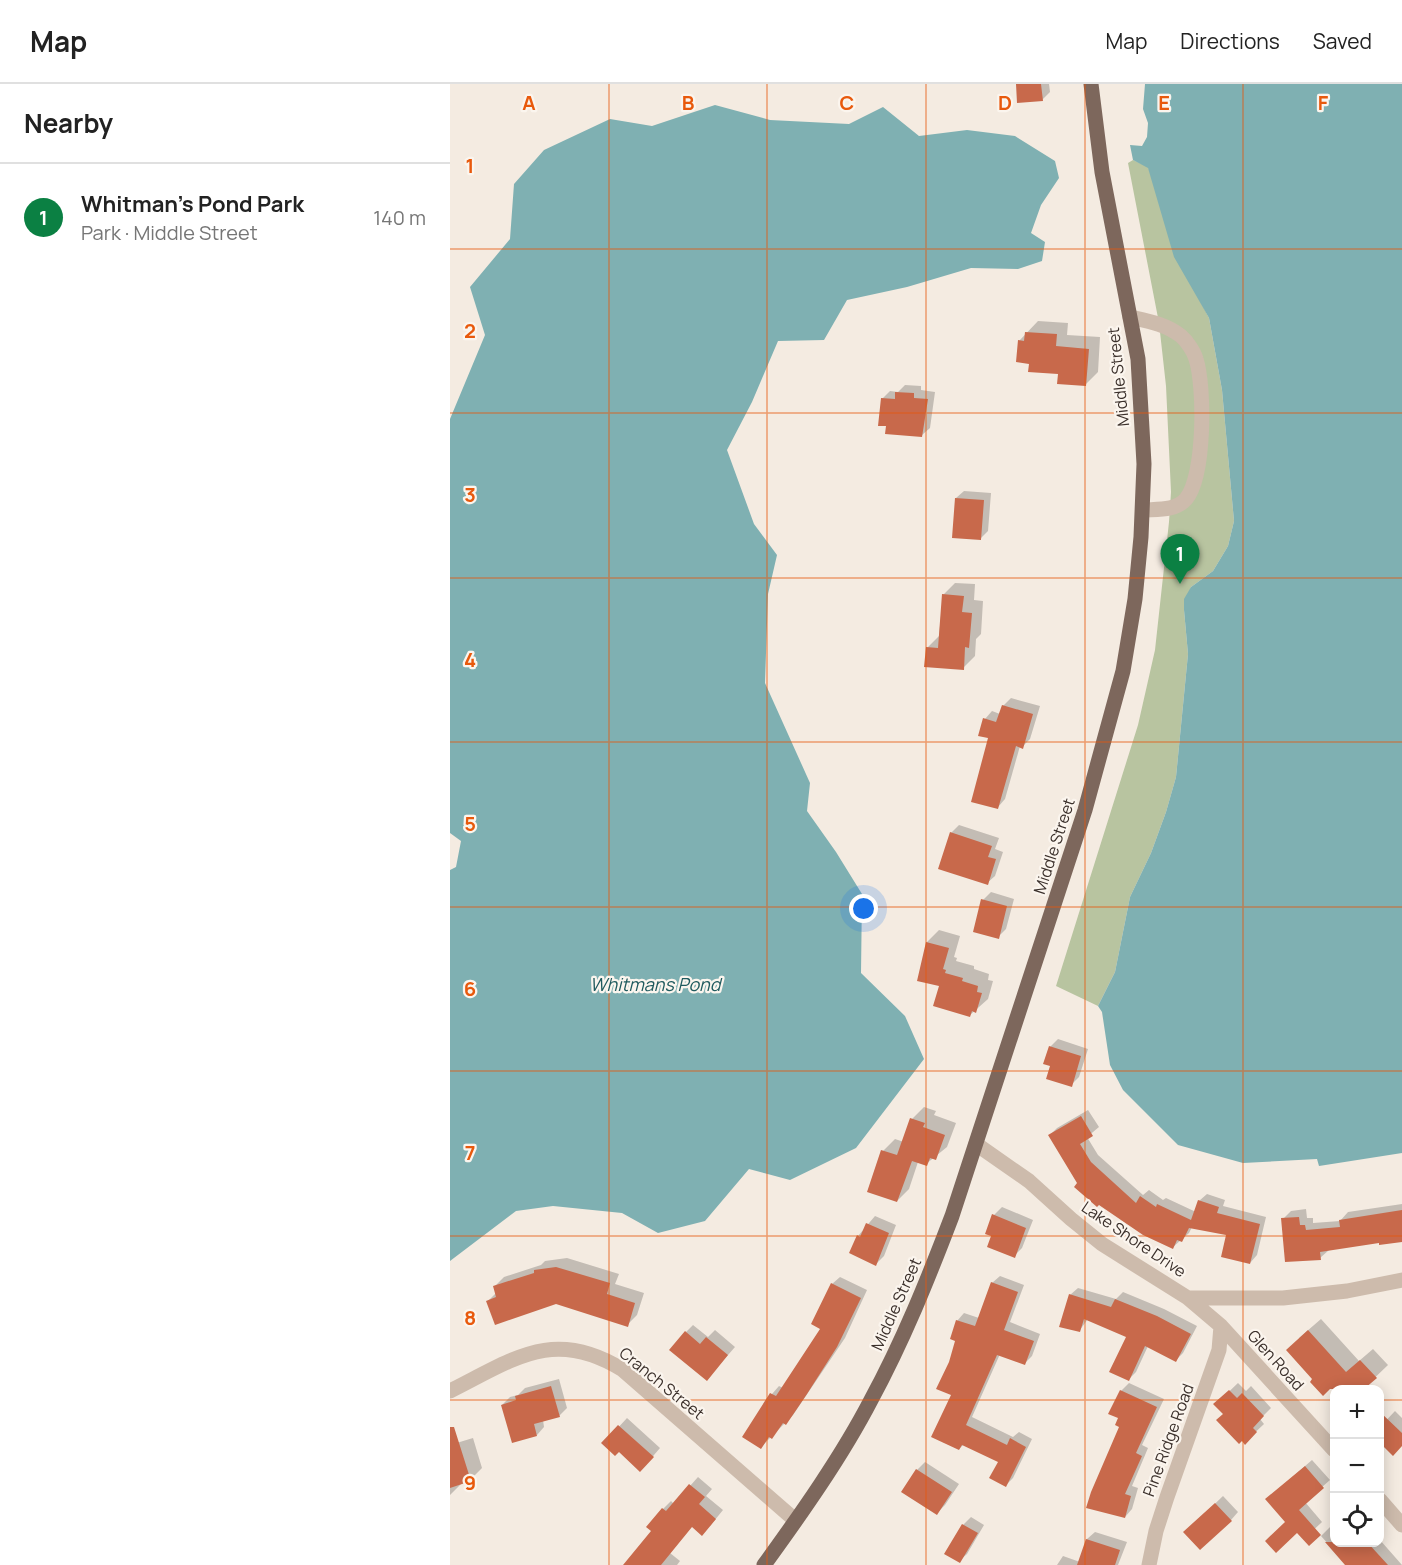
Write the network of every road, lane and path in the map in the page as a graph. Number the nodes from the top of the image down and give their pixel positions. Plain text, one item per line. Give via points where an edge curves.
1 (1090, 84) edge
2 (1130, 317) junction
3 (1143, 510) junction
4 (976, 1144) junction
5 (1402, 1280) edge
6 (1188, 1298) junction
7 (1221, 1326) junction
8 (450, 1390) edge
9 (1330, 1445) edge
10 (1384, 1504) edge
11 (1399, 1517) edge
12 (795, 1520) junction
13 (770, 1563) edge
14 (1149, 1565) edge

1 - 2 main road, Middle Street via 1102,172
2 - 3 main road, Middle Street via 1138,359
2 - 3 street via 1159,323 1182,337 1195,357 1200,379 1200,452 1192,489 1185,501 1170,508
3 - 4 main road, Middle Street via 1135,599 1114,710
4 - 6 street, Lake Shore Drive via 1029,1181 1102,1244
4 - 12 main road, Middle Street via 906,1329 855,1429
5 - 6 street, Lake Shore Drive via 1283,1298
6 - 7 street, Glen Road
7 - 9 street, Glen Road
7 - 14 street, Pine Ridge Road via 1219,1350 1167,1497
8 - 12 street, Cranch Street via 525,1354 567,1348 588,1352 623,1370
10 - 11 street
12 - 13 main road, Middle Street

